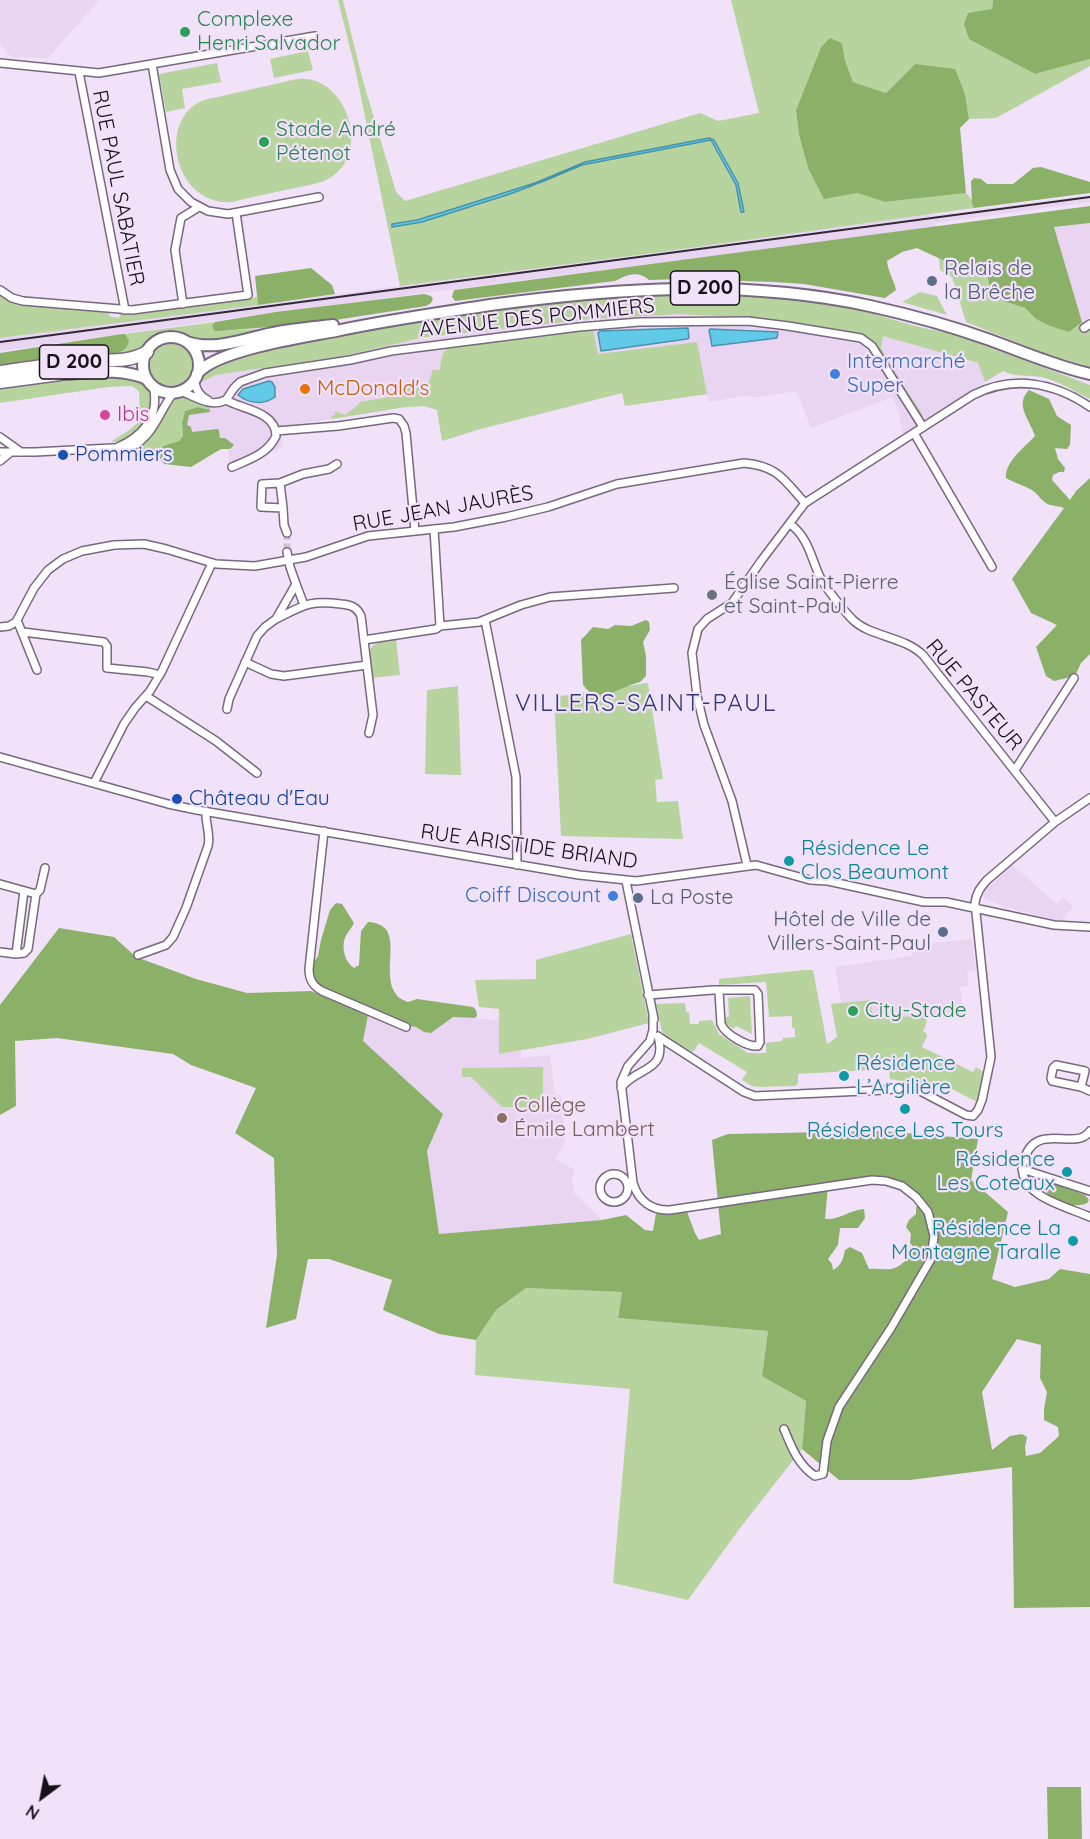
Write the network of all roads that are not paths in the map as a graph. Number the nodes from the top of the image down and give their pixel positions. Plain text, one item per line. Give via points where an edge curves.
1 (315, 36) dead end
2 (0, 63) edge
3 (152, 64) junction
4 (79, 72) junction
5 (319, 197) dead end
6 (200, 207) junction
7 (236, 213) junction
8 (0, 290) edge
9 (183, 304) junction
10 (125, 310) junction
11 (381, 321) junction
12 (187, 342) junction
13 (147, 352) junction
14 (1022, 353) junction
15 (0, 372) edge
16 (60, 374) joint
17 (1090, 374) edge
18 (196, 376) junction
19 (1090, 379) edge
20 (0, 382) edge
21 (150, 382) junction
22 (177, 392) junction
23 (226, 400) junction
24 (217, 402) junction
25 (1090, 407) edge
26 (922, 427) junction
27 (276, 431) junction
28 (914, 433) junction
29 (0, 437) edge
30 (115, 448) junction
31 (0, 452) edge
32 (21, 452) junction
33 (11, 453) junction
34 (0, 461) edge
35 (337, 464) dead end
36 (232, 467) dead end
37 (280, 483) junction
38 (805, 503) junction
39 (283, 508) junction
40 (790, 524) junction
41 (434, 529) junction
42 (415, 531) junction
43 (287, 533) tunnel mouth
44 (287, 552) tunnel mouth
45 (288, 561) junction
46 (212, 563) junction
47 (992, 567) dead end
48 (296, 584) junction
49 (674, 588) dead end
50 (304, 605) junction
51 (18, 620) junction
52 (276, 620) junction
53 (485, 620) junction
54 (440, 626) junction
55 (0, 627) edge
56 (23, 632) junction
57 (364, 640) junction
58 (245, 662) junction
59 (367, 665) junction
60 (37, 670) dead end
61 (160, 675) junction
62 (1074, 678) dead end
63 (146, 696) junction
64 (228, 709) dead end
65 (369, 733) dead end
66 (0, 757) edge
67 (1015, 770) junction
68 (257, 773) dead end
69 (94, 783) junction
70 (1090, 798) edge
71 (206, 811) junction
72 (1055, 822) junction
73 (324, 831) junction
74 (517, 865) junction
75 (747, 865) junction
76 (45, 868) dead end
77 (626, 881) junction
78 (0, 884) edge
79 (24, 891) junction
80 (36, 894) junction
81 (976, 908) junction
82 (1090, 927) edge
83 (0, 952) edge
84 (16, 954) junction
85 (138, 955) dead end
86 (719, 991) junction
87 (648, 994) junction
88 (653, 1016) junction
89 (406, 1028) dead end
90 (659, 1037) junction
91 (628, 1066) junction
92 (645, 1071) junction
93 (1081, 1087) junction
94 (621, 1088) junction
95 (1090, 1091) edge
96 (1090, 1131) edge
97 (1022, 1170) junction
98 (631, 1187) junction
99 (1090, 1191) edge
100 (1090, 1217) edge
101 (784, 1428) dead end

1 - 3 street
2 - 4 street
3 - 4 street via 110,72
3 - 6 street via 171,175 184,196
4 - 10 street, RUE PAUL SABATIER
5 - 7 street
6 - 7 street
6 - 9 street via 181,218 176,241
7 - 9 street via 248,295
8 - 10 street via 22,301
9 - 10 street
11 - 12 main road, D 200 via 295,329 214,345
11 - 14 main road, D 200 via 606,292 727,288 868,306 948,326
11 - 18 main road, D 200 via 231,355 206,365
12 - 13 main road via 163,338
12 - 18 main road via 198,356
13 - 15 highway, D 200 via 132,359 87,360
13 - 21 main road via 143,365
14 - 17 main road, D 200
14 - 19 main road, D 200 via 1058,370
16 - 20 highway, D 200
16 - 21 main road, D 200 via 123,372
18 - 22 main road
18 - 24 street via 195,386 201,396
21 - 22 main road via 162,391
21 - 30 street via 156,405 147,425
22 - 24 street
22 - 30 street via 145,437 131,447
23 - 24 street
23 - 26 street, AVENUE DES POMMIERS via 240,382 260,374 391,351 579,327 748,321 867,341
23 - 27 street via 257,412
25 - 26 street via 1048,386 1008,384 973,395
26 - 28 street
27 - 36 street via 273,442 264,451
27 - 42 street via 393,418 401,421 406,433
28 - 38 street
28 - 47 street
29 - 32 street
30 - 32 street
31 - 33 street
32 - 33 street
33 - 34 street
35 - 37 street
37 - 39 street
37 - 39 street via 262,484 261,507
38 - 40 street
38 - 41 street, RUE JEAN JAURÈS via 775,471 744,463 623,483 506,518
39 - 43 street
40 - 67 street, RUE PASTEUR via 799,531 822,581 850,618 920,652
40 - 75 street via 732,603 700,625 693,646 700,711 732,801
41 - 42 street, RUE JEAN JAURÈS
41 - 54 street
42 - 45 street, RUE JEAN JAURÈS via 368,536
44 - 45 street
45 - 46 street, RUE JEAN JAURÈS via 250,566
45 - 48 street
46 - 51 street, RUE JEAN JAURÈS via 144,544 82,551 59,561 45,573
46 - 61 street
48 - 50 street
48 - 52 street
49 - 53 street via 550,597
50 - 52 street
50 - 57 street via 323,602 354,607 361,616
51 - 55 street
51 - 56 street
52 - 58 street via 260,632
53 - 54 street
53 - 74 street via 516,777
54 - 57 street
56 - 60 street
56 - 61 street via 104,642 107,668
57 - 59 street
58 - 59 street via 284,676
58 - 64 street
59 - 65 street via 373,719
61 - 63 street
62 - 67 street
63 - 68 street
63 - 69 street via 124,724
66 - 69 street, RUE ARISTIDE BRIAND
67 - 72 street, RUE PASTEUR
69 - 71 street, RUE ARISTIDE BRIAND
70 - 72 street
71 - 73 street, RUE ARISTIDE BRIAND
71 - 85 street via 209,842 176,932 166,945
72 - 81 street via 980,889
73 - 74 street, RUE ARISTIDE BRIAND
73 - 89 street via 310,979 322,992
74 - 77 street, RUE ARISTIDE BRIAND
75 - 77 street, RUE ARISTIDE BRIAND
75 - 81 street, RUE ARISTIDE BRIAND via 924,902 942,901
76 - 80 street
77 - 87 street
78 - 79 street
79 - 80 street
79 - 84 street
80 - 84 street via 28,949
81 - 82 street, RUE ARISTIDE BRIAND via 1054,925
81 - 90 street via 991,1057 982,1100 974,1116 908,1087 755,1096
83 - 84 street
86 - 86 street via 723,1028 758,1046 757,992
86 - 87 street
87 - 88 street
88 - 90 street
88 - 91 street via 650,1041
90 - 92 street via 659,1058
91 - 92 street
91 - 94 street via 621,1078
92 - 94 street
93 - 93 street via 1052,1081 1053,1068 1056,1065 1085,1071
93 - 95 street
94 - 98 street
96 - 97 street via 1080,1139 1051,1138 1039,1142 1029,1150
97 - 99 street
97 - 100 street via 1034,1192
98 - 98 street via 623,1178 611,1174 600,1188 604,1197 614,1201
98 - 101 street via 648,1205 665,1210 879,1180 907,1189 924,1206 934,1236 932,1259 841,1404 829,1433 823,1474 815,1476 802,1464

